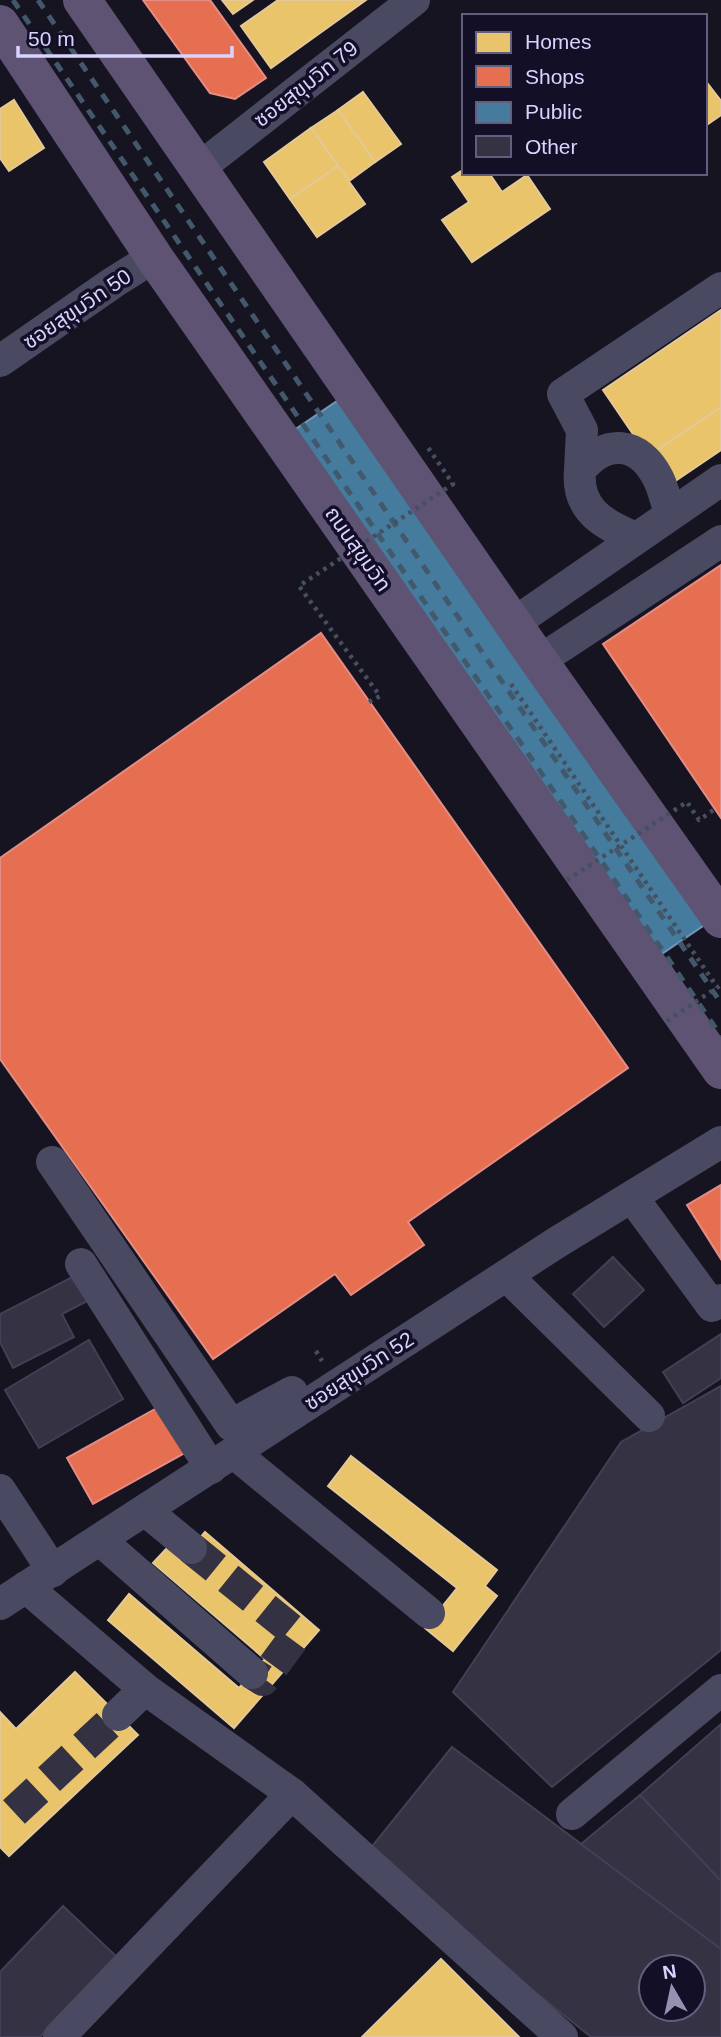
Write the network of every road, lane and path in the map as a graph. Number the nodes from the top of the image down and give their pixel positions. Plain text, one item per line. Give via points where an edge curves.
1 (82, 0) edge
2 (414, 0) edge
3 (0, 24) edge
4 (198, 169) junction
5 (155, 257) junction
6 (721, 288) edge
7 (0, 361) edge
8 (427, 446) dead end
9 (580, 470) junction
10 (721, 480) edge
11 (671, 514) junction
12 (399, 520) junction
13 (407, 531) dead end
14 (636, 538) junction
15 (721, 541) edge
16 (514, 622) junction
17 (523, 669) junction
18 (369, 702) dead end
19 (715, 809) dead end
20 (621, 845) junction
21 (567, 880) dead end
22 (720, 915) edge
23 (719, 986) edge
24 (667, 1021) dead end
25 (721, 1070) edge
26 (721, 1142) edge
27 (52, 1162) dead end
28 (632, 1197) junction
29 (81, 1264) dead end
30 (507, 1276) junction
31 (721, 1300) edge
32 (292, 1392) dead end
33 (649, 1416) dead end
34 (223, 1461) junction
35 (0, 1490) edge
36 (146, 1511) junction
37 (100, 1540) junction
38 (191, 1548) tunnel mouth
39 (53, 1571) junction
40 (13, 1595) edge
41 (429, 1612) dead end
42 (253, 1673) dead end
43 (145, 1689) junction
44 (721, 1690) edge
45 (117, 1715) tunnel mouth
46 (292, 1794) junction
47 (572, 1814) dead end
48 (556, 2035) edge
49 (59, 2037) edge

1 - 4 main road
2 - 4 street, ซอยสุขุมวิท 79
3 - 5 main road, ถนนสุขุมวิท
4 - 16 main road
5 - 7 street, ซอยสุขุมวิท 50
5 - 25 main road, ถนนสุขุมวิท
6 - 9 street via 564,394 582,430
8 - 12 path, bridge via 453,484
9 - 11 street via 607,449 629,449 654,472
9 - 14 street via 580,491 592,512 607,526
10 - 11 street
11 - 14 street
12 - 13 path
12 - 18 path, bridge via 299,586 380,696
14 - 16 street
15 - 17 street
16 - 17 main road
17 - 20 path
17 - 22 main road
19 - 20 path, bridge via 699,820 687,802
20 - 21 path, bridge
20 - 23 path
23 - 24 path, bridge
26 - 28 street, ซอยสุขุมวิท 52
27 - 32 street via 231,1425
28 - 30 street, ซอยสุขุมวิท 52
28 - 31 street via 712,1306
29 - 34 street
30 - 33 street
30 - 34 street, ซอยสุขุมวิท 52
34 - 36 street, ซอยสุขุมวิท 52
34 - 41 street
35 - 39 street
36 - 37 street, ซอยสุขุมวิท 52
36 - 38 street
37 - 39 street, ซอยสุขุมวิท 52
37 - 42 street
39 - 40 street, ซอยสุขุมวิท 52
40 - 43 street
43 - 45 street
43 - 46 street
44 - 47 street
46 - 48 street
46 - 49 street

